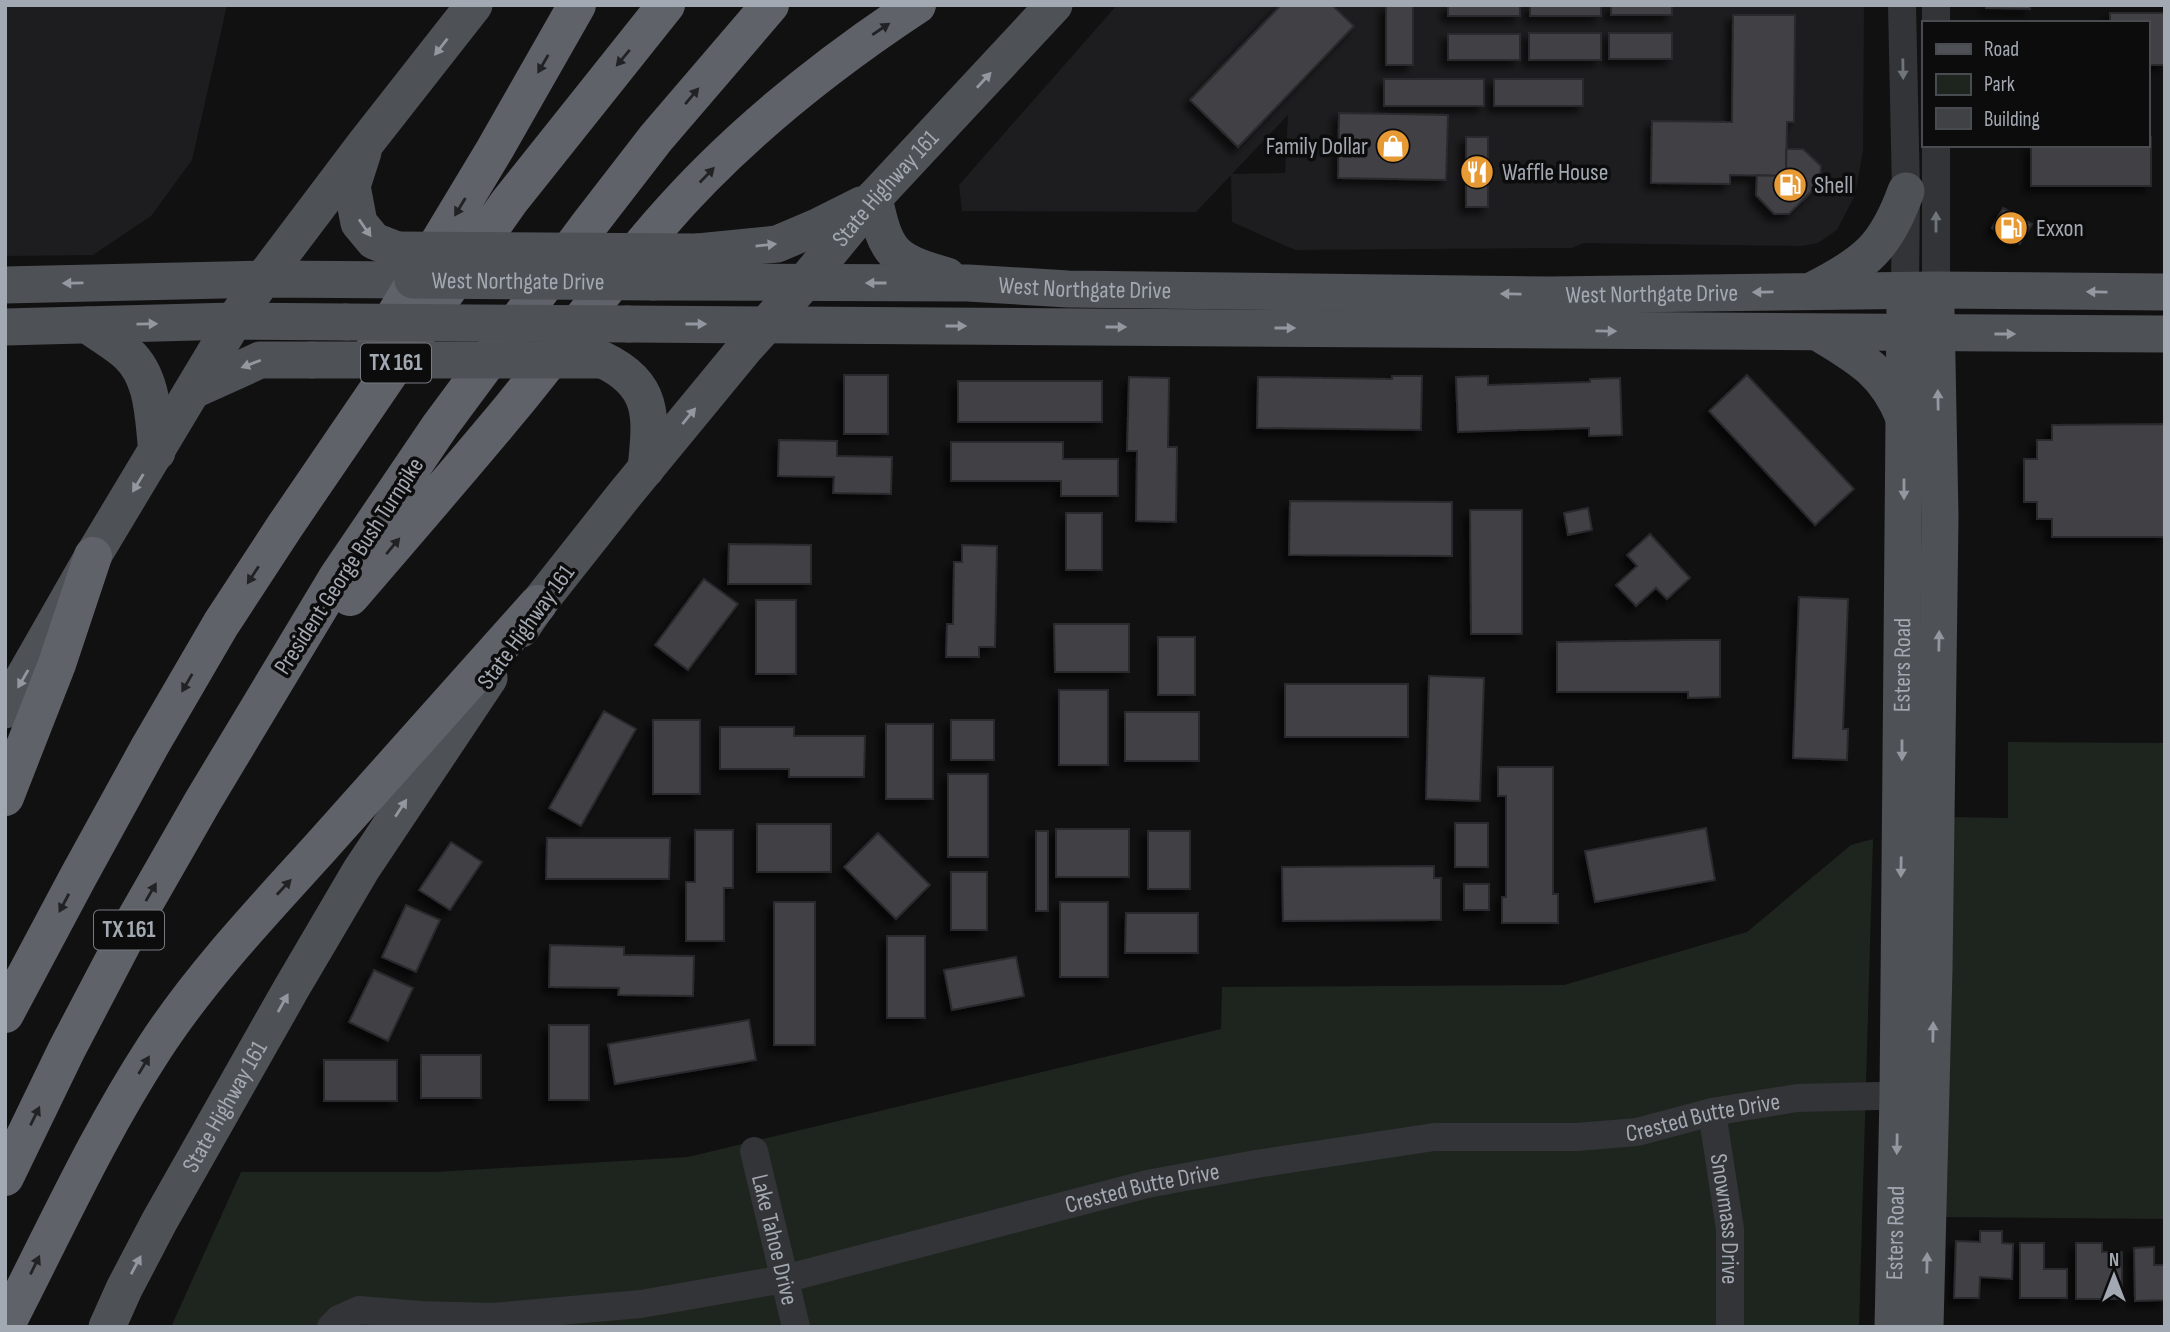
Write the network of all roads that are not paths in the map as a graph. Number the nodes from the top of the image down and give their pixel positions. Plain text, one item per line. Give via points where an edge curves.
1 (474, 5) edge
2 (577, 5) edge
3 (666, 5) edge
4 (770, 5) edge
5 (917, 5) edge
6 (1054, 5) edge
7 (1902, 5) edge
8 (365, 144) junction
9 (1936, 147) edge
10 (1906, 191) junction
11 (874, 198) junction
12 (263, 279) junction
13 (804, 283) junction
14 (968, 283) junction
15 (5, 285) edge
16 (1921, 290) junction
17 (1810, 292) junction
18 (2165, 292) edge
19 (1550, 313) junction
20 (234, 321) junction
21 (765, 324) junction
22 (88, 325) junction
23 (5, 327) edge
24 (1818, 332) junction
25 (1921, 333) junction
26 (2165, 334) edge
27 (194, 390) junction
28 (1905, 420) junction
29 (157, 452) junction
30 (646, 469) junction
31 (285, 526) junction
32 (93, 556) junction
33 (538, 604) junction
34 (270, 692) junction
35 (5, 710) edge
36 (5, 797) edge
37 (5, 1014) edge
38 (1915, 1095) junction
39 (1712, 1112) junction
40 (754, 1151) dead end
41 (5, 1177) edge
42 (783, 1279) junction
43 (5, 1327) edge
44 (107, 1327) edge
45 (331, 1327) edge
46 (796, 1327) edge
47 (1730, 1327) edge
48 (1894, 1327) edge
49 (1925, 1327) edge

1 -> 8 main road
2 -> 31 highway via 374,350
3 -> 31 highway, TX 161 via 509,202
34 -> 4 highway, President George Bush Turnpike / TX 161 via 337,578 440,426 656,138
34 -> 5 highway via 660,224 730,151 794,94
11 -> 6 main road, State Highway 161
7 -> 10 street, Esters Road
8 -> 11 main road, bridge via 352,186 359,223 374,240 397,250 698,252 777,244
8 - 12 main road
16 -> 9 street, Esters Road
10 - 16 street, Esters Road
10 - 17 main road via 1883,241 1846,274
11 - 13 main road, State Highway 161
11 - 14 main road via 890,248 911,265
12 - 13 main road, West Northgate Drive, bridge
12 -> 15 main road, West Northgate Drive
12 - 20 main road
14 -> 13 main road, West Northgate Drive
13 - 21 main road, State Highway 161
19 -> 14 main road, West Northgate Drive
16 - 17 main road, West Northgate Drive
18 -> 16 main road, West Northgate Drive
16 - 25 main road, Esters Road
17 -> 19 main road, West Northgate Drive
21 -> 19 main road, West Northgate Drive
19 -> 24 main road, West Northgate Drive
20 -> 21 main road, West Northgate Drive, bridge
22 -> 20 main road, West Northgate Drive
20 - 27 main road
30 -> 21 main road, State Highway 161
22 - 23 main road, West Northgate Drive
22 - 29 main road via 138,365 151,398
24 - 25 main road, West Northgate Drive
24 - 28 main road via 1869,364
25 -> 26 main road, West Northgate Drive
25 - 28 main road, Esters Road
38 -> 25 main road, Esters Road via 1940,517
27 - 29 main road
30 -> 27 main road, bridge via 651,421 640,387 621,368 603,360 260,360
28 -> 38 main road, Esters Road
29 -> 32 main road
30 - 33 main road, State Highway 161
31 -> 37 highway, TX 161 via 150,746
32 -> 35 main road
32 - 36 highway
43 -> 33 highway via 106,1128 156,1046 205,979
44 -> 33 main road, State Highway 161 via 166,1210 361,870
41 -> 34 highway, President George Bush Turnpike / TX 161 via 132,925
38 - 39 street, Crested Butte Drive via 1797,1098
38 -> 48 main road, Esters Road
49 -> 38 main road, Esters Road
39 - 42 street, Crested Butte Drive via 1637,1132 1577,1137 1434,1137 1256,1164 1147,1184
39 - 47 street, Snowmass Drive via 1730,1229
40 - 42 street, Lake Tahoe Drive
42 - 45 street, Crested Butte Drive via 641,1304 492,1317 359,1310
42 - 46 street, Lake Tahoe Drive

